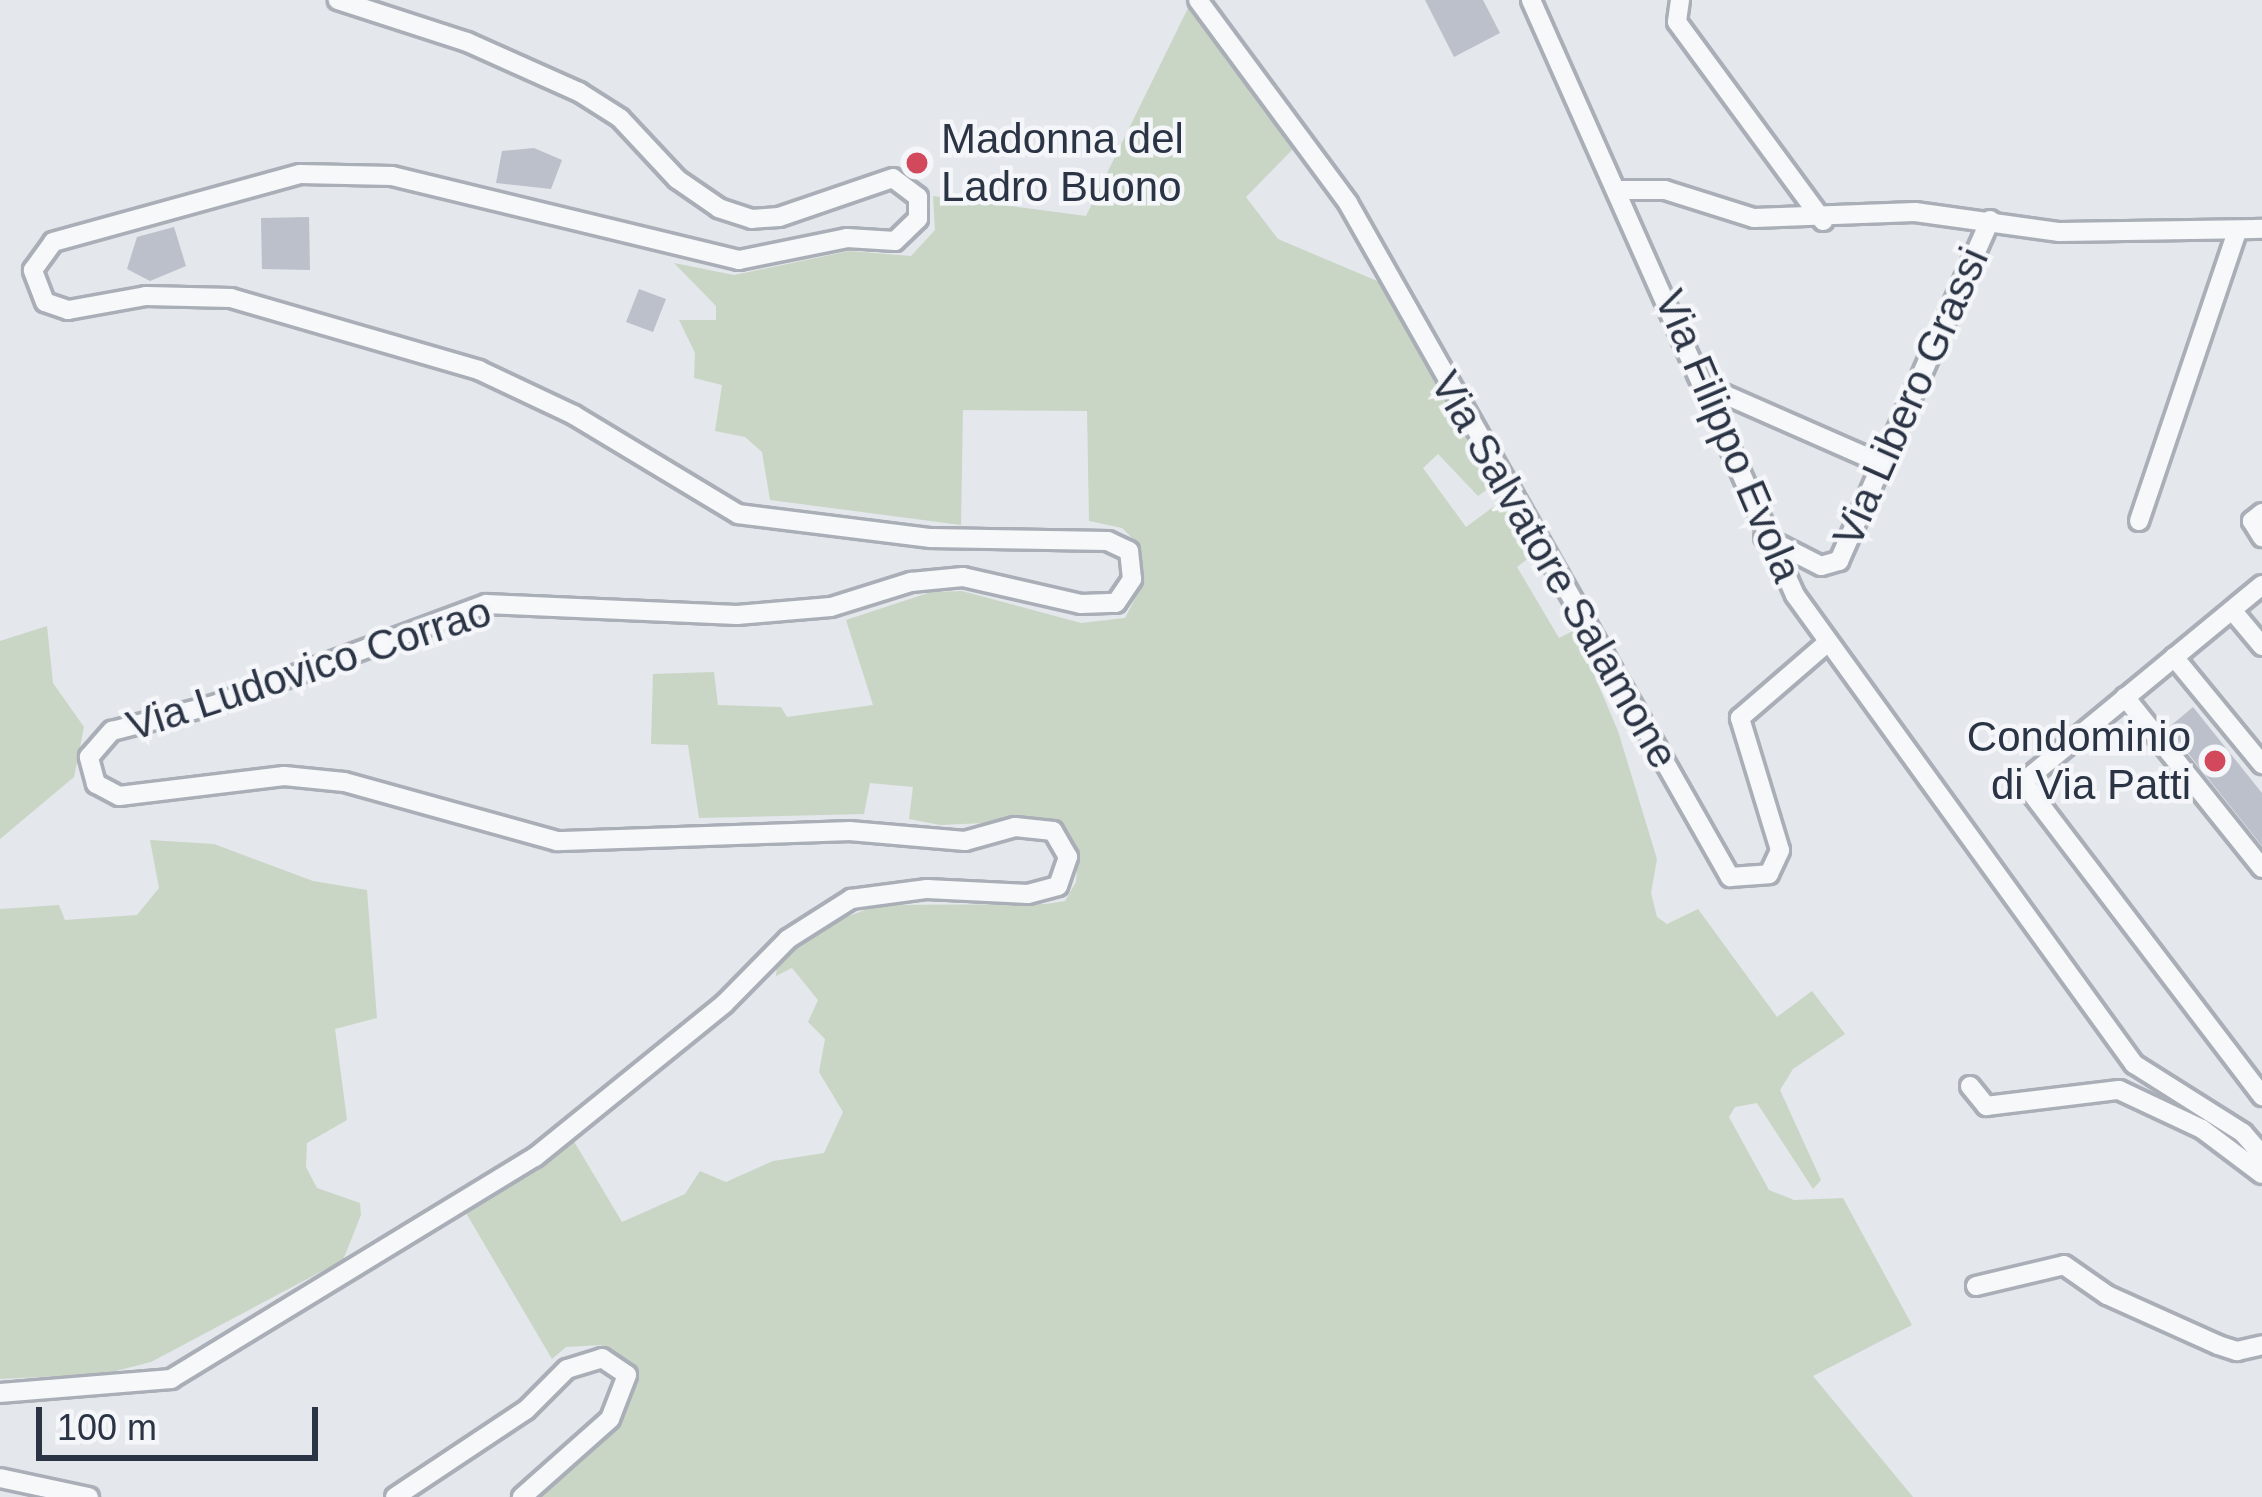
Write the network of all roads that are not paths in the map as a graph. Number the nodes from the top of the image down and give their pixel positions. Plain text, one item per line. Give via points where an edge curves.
1 (338, 0) edge
2 (1198, 0) edge
3 (1532, 0) edge
4 (1680, 0) edge
5 (1620, 190) junction
6 (1990, 220) junction
7 (1823, 221) junction
8 (2262, 229) edge
9 (2237, 232) junction
10 (1703, 385) junction
11 (1878, 462) junction
12 (2262, 513) edge
13 (2139, 521) dead end
14 (1763, 536) junction
15 (2262, 538) edge
16 (2262, 585) edge
17 (2232, 610) junction
18 (1828, 642) junction
19 (2262, 646) edge
20 (2174, 657) junction
21 (2125, 697) junction
22 (2262, 764) edge
23 (2262, 868) edge
24 (1970, 1086) dead end
25 (2262, 1096) edge
26 (2262, 1155) edge
27 (2262, 1174) edge
28 (1976, 1286) dead end
29 (2262, 1345) edge
30 (0, 1393) edge
31 (0, 1478) edge
32 (89, 1497) edge
33 (395, 1497) edge
34 (522, 1497) edge

1 - 30 street, Via Ludovico Corrao via 467,42 579,92 620,118 677,179 719,208 779,217 892,178 918,197 918,219 895,241 847,238 739,260 392,176 300,174 53,242 33,270 45,302 68,310 146,296 231,298 479,370 574,415 738,514 930,538 1108,542 1129,550 1132,579 1116,603 1081,604 963,578 911,582 831,607 737,616 486,604 217,704 112,731 89,757 96,784 118,796 284,776 344,782 557,841 849,831 965,841 1015,827 1053,831 1068,856 1058,886 1028,894 928,889 850,899 788,939 724,1004 535,1157 171,1379
2 - 18 street, Via Salvatore Salamone via 1348,203 1730,877 1769,874 1780,850 1740,718
3 - 5 street, Via Filippo Evola
4 - 7 street via 1678,22
5 - 7 street via 1665,190 1754,218
5 - 10 street, Via Filippo Evola
6 - 7 street via 1915,212
6 - 9 street via 2060,232
6 - 11 street, Via Libero Grassi
8 - 9 street
9 - 13 street
10 - 11 street
10 - 14 street, Via Filippo Evola
11 - 14 street, Via Libero Grassi via 1832,568
12 - 15 street via 2252,521
14 - 18 street, Via Filippo Evola
16 - 17 street
17 - 19 street
17 - 20 street
18 - 26 street, Via Filippo Evola via 2134,1064 2243,1133
20 - 21 street
20 - 22 street
21 - 23 street
21 - 25 street via 2023,782
24 - 27 street via 1986,1106 2119,1090 2202,1129
28 - 29 street via 2064,1265 2107,1295 2218,1345
31 - 32 street
33 - 34 street via 526,1410 567,1369 602,1358 627,1375 610,1419

